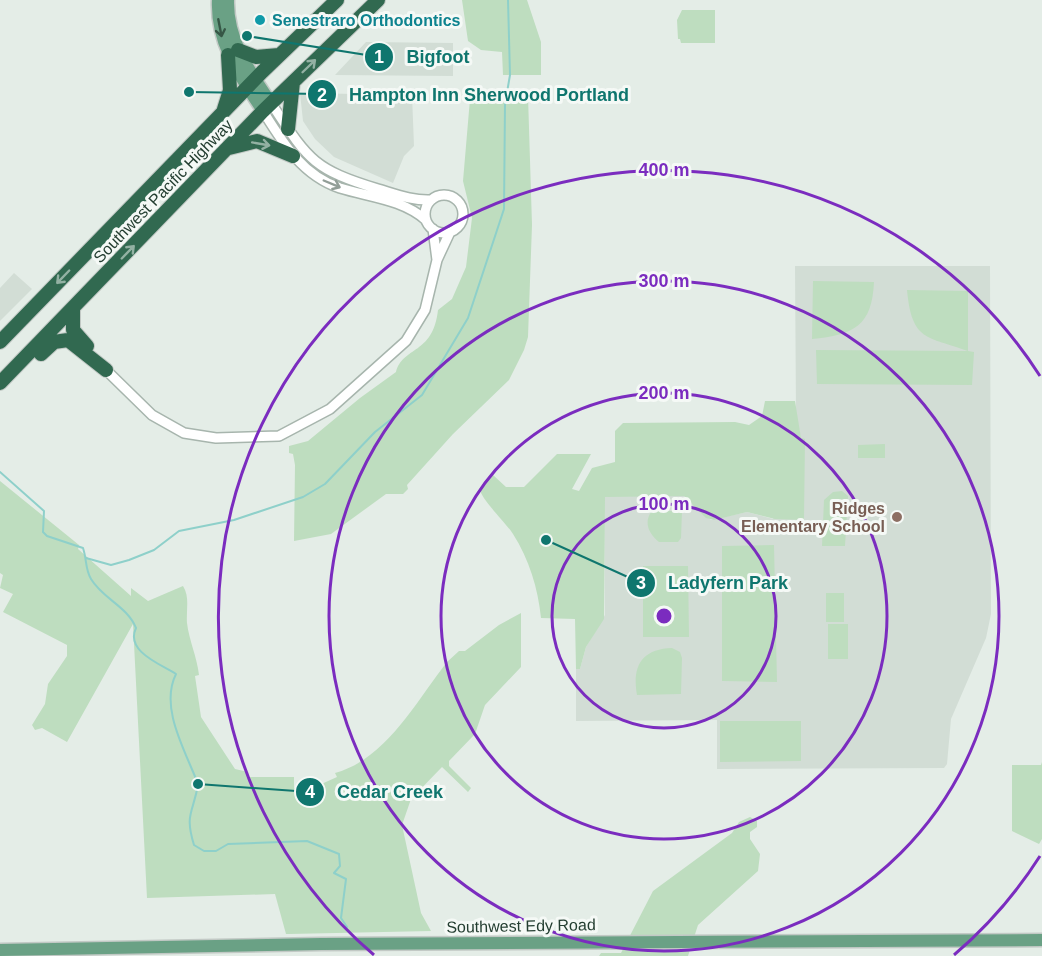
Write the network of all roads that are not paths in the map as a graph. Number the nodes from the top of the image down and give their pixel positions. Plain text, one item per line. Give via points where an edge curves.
1 (218, 0) edge
2 (228, 0) edge
3 (337, 0) edge
4 (378, 0) edge
5 (233, 52) junction
6 (279, 55) junction
7 (293, 81) junction
8 (251, 83) junction
9 (267, 107) junction
10 (223, 112) junction
11 (288, 129) junction
12 (227, 148) junction
13 (293, 156) junction
14 (431, 200) junction
15 (426, 220) junction
16 (433, 230) junction
17 (450, 232) junction
18 (437, 261) junction
19 (72, 309) junction
20 (0, 342) edge
21 (13, 370) junction
22 (106, 370) junction
23 (0, 383) edge
24 (1042, 940) edge
25 (0, 950) edge

1 -> 5 main road via 220,32
2 - 5 main road
3 - 6 highway, Southwest Pacific Highway
7 -> 4 highway, Southwest Pacific Highway
5 - 6 highway via 256,57
5 - 8 main road
5 - 10 highway via 230,90
6 - 8 highway, Southwest Pacific Highway
7 - 9 highway, Southwest Pacific Highway
7 - 11 highway
8 - 9 main road
8 - 10 highway, Southwest Pacific Highway
9 - 11 street
9 - 12 highway, Southwest Pacific Highway
9 - 13 street
10 -> 20 highway, Southwest Pacific Highway
11 - 14 street via 315,162 342,179 406,198
12 -> 13 highway via 257,141
19 -> 12 highway, Southwest Pacific Highway
13 -> 15 street via 324,181 408,207
14 - 15 street via 425,209
14 - 17 street via 446,195 460,204 462,221
15 - 16 street
16 - 17 street
16 - 18 street
17 - 18 street
18 - 22 street via 425,310 406,341 330,409 279,436 216,438 184,433 157,418
19 - 21 highway, Southwest Pacific Highway
19 - 22 highway via 73,330 107,365
21 - 22 highway via 39,357 54,342 64,340
21 - 23 highway, Southwest Pacific Highway
24 - 25 main road, Southwest Edy Road

